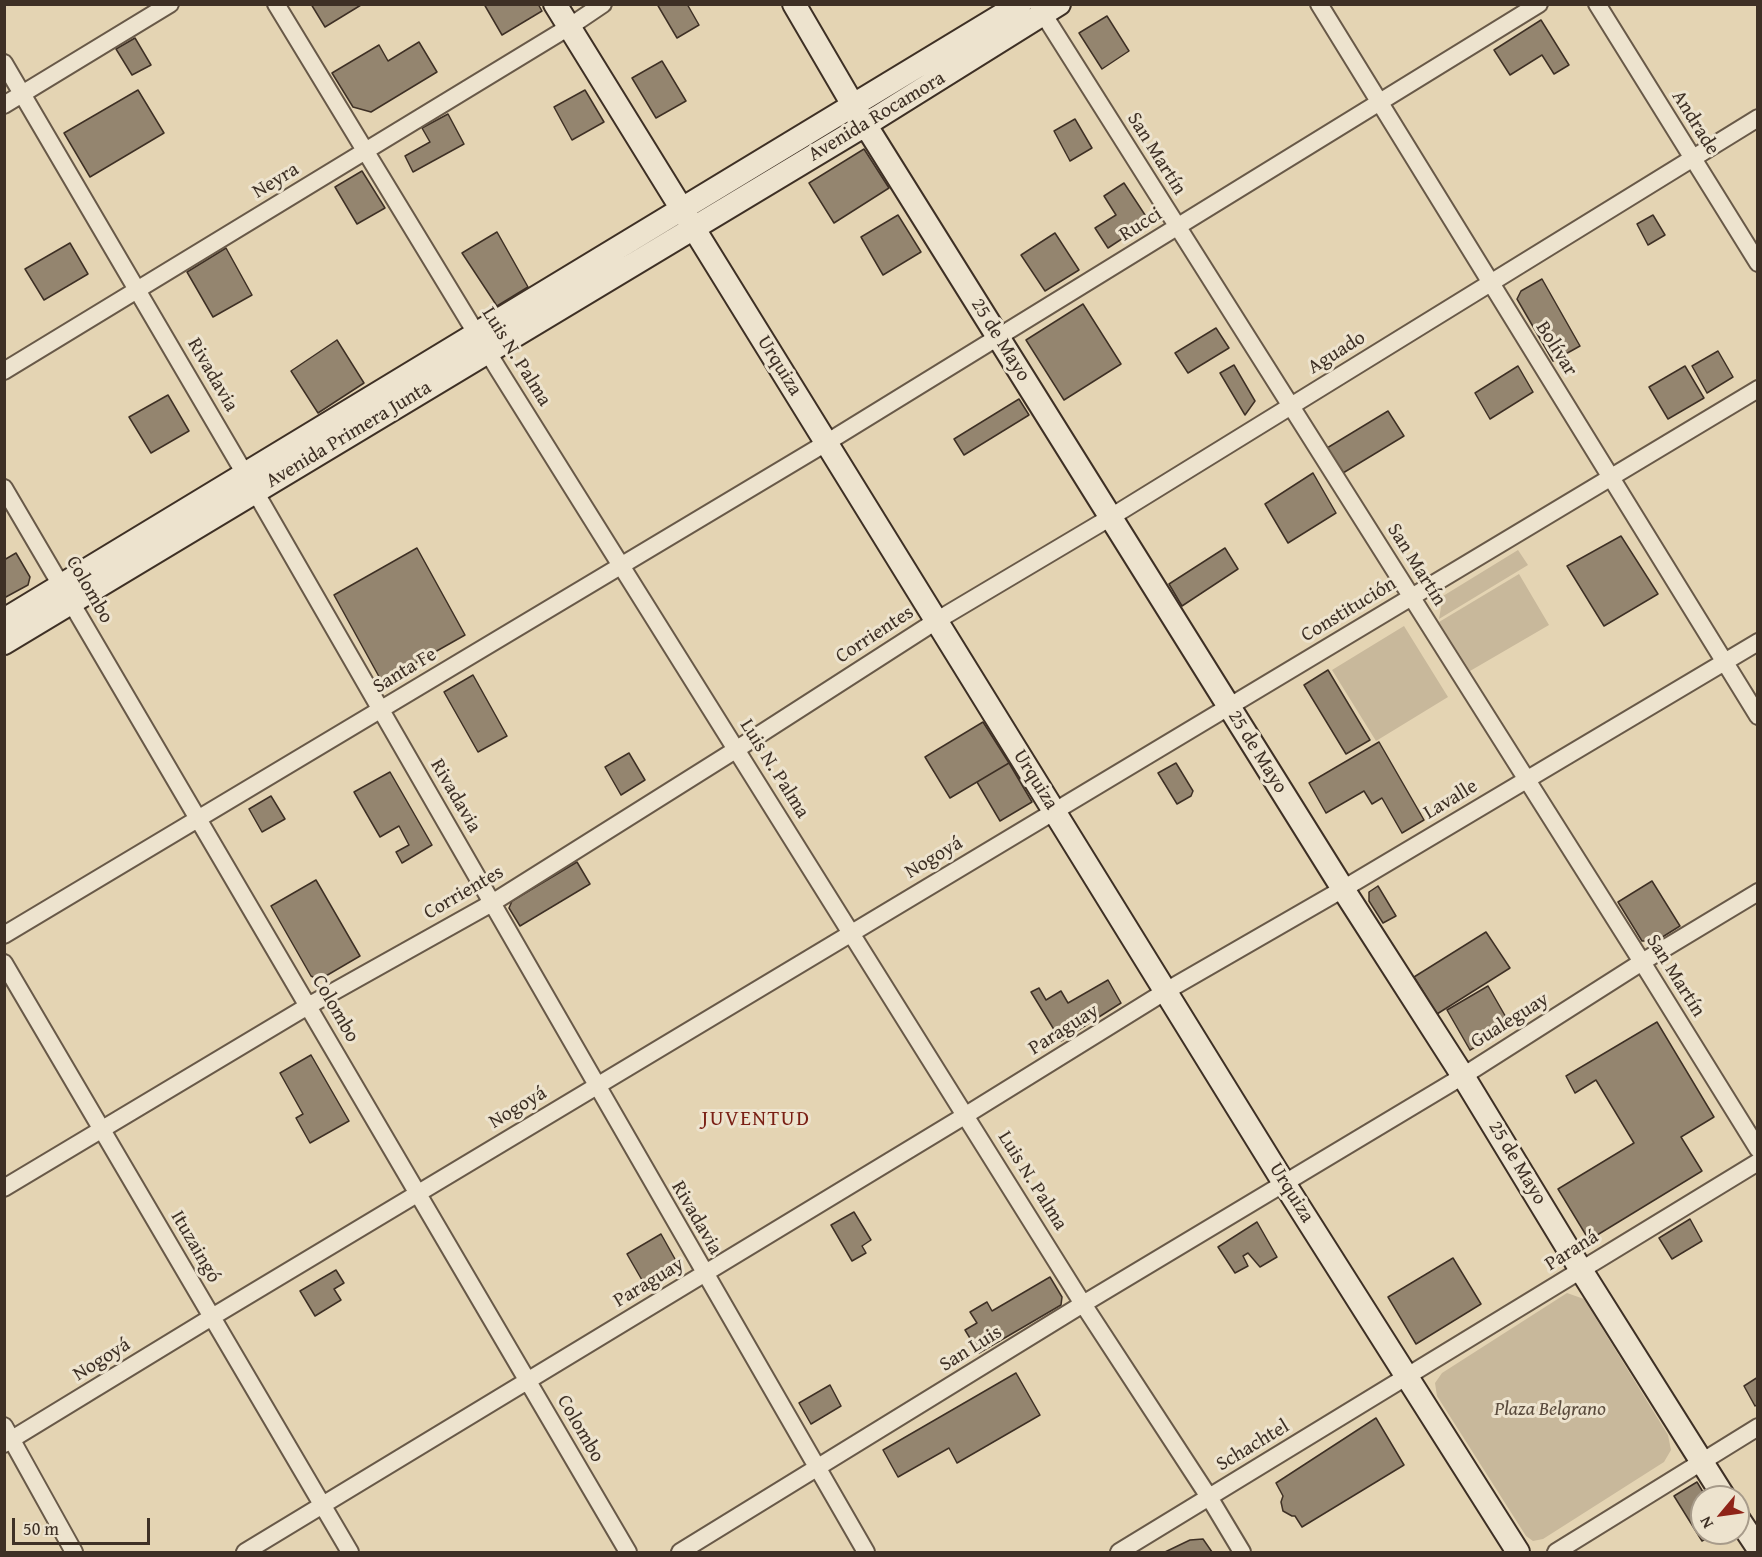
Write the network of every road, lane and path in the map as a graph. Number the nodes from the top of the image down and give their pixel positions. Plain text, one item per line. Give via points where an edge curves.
1 (170, 4) edge
2 (276, 4) edge
3 (555, 4) edge
4 (603, 4) edge
5 (794, 4) edge
6 (1020, 4) edge
7 (1319, 4) edge
8 (1539, 4) edge
9 (1597, 4) edge
10 (1046, 8) edge
11 (569, 27) junction
12 (4, 63) edge
13 (23, 94) junction
14 (1380, 103) junction
15 (4, 105) edge
16 (853, 105) junction
17 (1758, 118) edge
18 (866, 125) junction
19 (365, 151) junction
20 (1693, 158) junction
21 (688, 218) junction
22 (1177, 227) junction
23 (1758, 263) edge
24 (1491, 283) junction
25 (137, 290) junction
26 (998, 338) junction
27 (482, 342) junction
28 (4, 371) edge
29 (1758, 389) edge
30 (1290, 406) junction
31 (826, 443) junction
32 (1611, 477) junction
33 (250, 483) junction
34 (4, 488) edge
35 (1111, 517) junction
36 (622, 566) junction
37 (67, 594) junction
38 (1411, 597) junction
39 (4, 620) edge
40 (936, 621) junction
41 (1758, 642) edge
42 (4, 643) edge
43 (1724, 662) junction
44 (1228, 706) junction
45 (381, 710) junction
46 (1758, 716) edge
47 (737, 749) junction
48 (1527, 780) junction
49 (1054, 811) junction
50 (199, 819) junction
51 (1343, 889) junction
52 (1758, 892) edge
53 (492, 903) junction
54 (852, 933) junction
55 (4, 935) edge
56 (1642, 962) junction
57 (4, 963) edge
58 (1166, 992) junction
59 (308, 1006) junction
60 (1463, 1076) junction
61 (596, 1086) junction
62 (966, 1115) junction
63 (102, 1130) junction
64 (1758, 1149) edge
65 (1758, 1162) edge
66 (1284, 1183) junction
67 (4, 1188) edge
68 (418, 1193) junction
69 (1581, 1270) junction
70 (704, 1274) junction
71 (1083, 1304) junction
72 (212, 1317) junction
73 (1408, 1377) junction
74 (528, 1381) junction
75 (1758, 1427) edge
76 (7, 1436) edge
77 (1701, 1462) junction
78 (816, 1469) junction
79 (1716, 1485) edge
80 (1209, 1497) junction
81 (323, 1505) junction
82 (74, 1552) edge
83 (245, 1552) edge
84 (350, 1552) edge
85 (628, 1552) edge
86 (680, 1552) edge
87 (866, 1552) edge
88 (1119, 1552) edge
89 (1242, 1552) edge
90 (1518, 1552) edge
91 (1556, 1552) edge

1 - 13 street
2 - 19 street, Luis N. Palma
3 - 11 street, Urquiza
4 - 11 street, Neyra
5 - 16 street, 25 de Mayo
6 - 16 street, Avenida Rocamora
7 - 14 street, Bolívar
8 - 14 street, Rucci
9 - 20 street, Andrade
10 - 18 street, Avenida Rocamora
10 - 22 street, San Martín
11 - 19 street, Neyra
11 - 21 street, Urquiza
12 - 13 street, Rivadavia
13 - 15 street
13 - 25 street, Rivadavia
14 - 22 street, Rucci
14 - 24 street, Bolívar
16 - 18 street, 25 de Mayo
16 - 21 street, Avenida Rocamora
17 - 20 street, Aguado
18 - 21 street, Avenida Rocamora
18 - 26 street, 25 de Mayo
19 - 25 street, Neyra
19 - 27 street, Luis N. Palma
20 - 23 street, Andrade
20 - 24 street, Aguado
21 - 27 street, Avenida Primera Junta
21 - 31 street, Urquiza
22 - 26 street, Rucci
22 - 30 street, San Martín
24 - 30 street, Aguado
24 - 32 street, Bolívar
25 - 28 street, Neyra
25 - 33 street, Rivadavia
26 - 31 street, Rucci
26 - 35 street, 25 de Mayo
27 - 33 street, Avenida Primera Junta
27 - 36 street, Luis N. Palma
29 - 32 street, Constitución
30 - 35 street, Aguado
30 - 38 street, San Martín
31 - 36 street, Santa Fe
31 - 40 street, Urquiza
32 - 38 street, Constitución
32 - 43 street, Bolívar
33 - 37 street, Avenida Primera Junta
33 - 45 street, Rivadavia
34 - 37 street, Colombo
35 - 40 street, Aguado
35 - 44 street, 25 de Mayo
36 - 45 street, Santa Fe
36 - 47 street, Luis N. Palma
37 - 39 street, Avenida Primera Junta
37 - 42 street, Avenida Primera Junta
37 - 50 street, Colombo
38 - 44 street, Constitución
38 - 48 street, San Martín
40 - 47 street, Corrientes
40 - 49 street, Urquiza
41 - 43 street, Lavalle
43 - 46 street, Bolívar
43 - 48 street, Lavalle
44 - 49 street, Constitución
44 - 51 street, 25 de Mayo
45 - 50 street, Santa Fe
45 - 53 street, Rivadavia
47 - 53 street, Corrientes
47 - 54 street, Luis N. Palma
48 - 51 street, Lavalle
48 - 56 street, San Martín
49 - 54 street, Nogoyá
49 - 58 street, Urquiza
50 - 55 street, Santa Fe
50 - 59 street, Colombo
51 - 58 street, Lavalle
51 - 60 street, 25 de Mayo
52 - 56 street, Gualeguay
53 - 59 street, Corrientes
53 - 61 street, Rivadavia
54 - 61 street, Nogoyá
54 - 62 street, Luis N. Palma
56 - 60 street, Gualeguay
56 - 64 street, San Martín
57 - 63 street, Ituzaingó
58 - 62 street, Paraguay
58 - 66 street, Urquiza
59 - 63 street, Corrientes
59 - 68 street, Colombo
60 - 66 street, Gualeguay
60 - 69 street, 25 de Mayo
61 - 68 street, Nogoyá
61 - 70 street, Rivadavia
62 - 70 street, Paraguay
62 - 71 street, Luis N. Palma
63 - 67 street, Corrientes
63 - 72 street, Ituzaingó
65 - 69 street, Paraná
66 - 71 street, San Luis
66 - 73 street, Urquiza
68 - 72 street, Nogoyá
68 - 74 street, Colombo
69 - 73 street, Paraná
69 - 77 street, 25 de Mayo
70 - 74 street, Paraguay
70 - 78 street, Rivadavia
71 - 78 street, San Luis
71 - 80 street, Luis N. Palma
72 - 76 street, Nogoyá
72 - 81 street, Ituzaingó
73 - 80 street, Schachtel
73 - 90 street, Urquiza
74 - 81 street, Paraguay
74 - 85 street, Colombo
75 - 77 street
76 - 82 street
77 - 79 street, 25 de Mayo
77 - 91 street
78 - 86 street, San Luis
78 - 87 street, Rivadavia
80 - 88 street, Schachtel
80 - 89 street, Luis N. Palma
81 - 83 street, Paraguay
81 - 84 street, Ituzaingó

